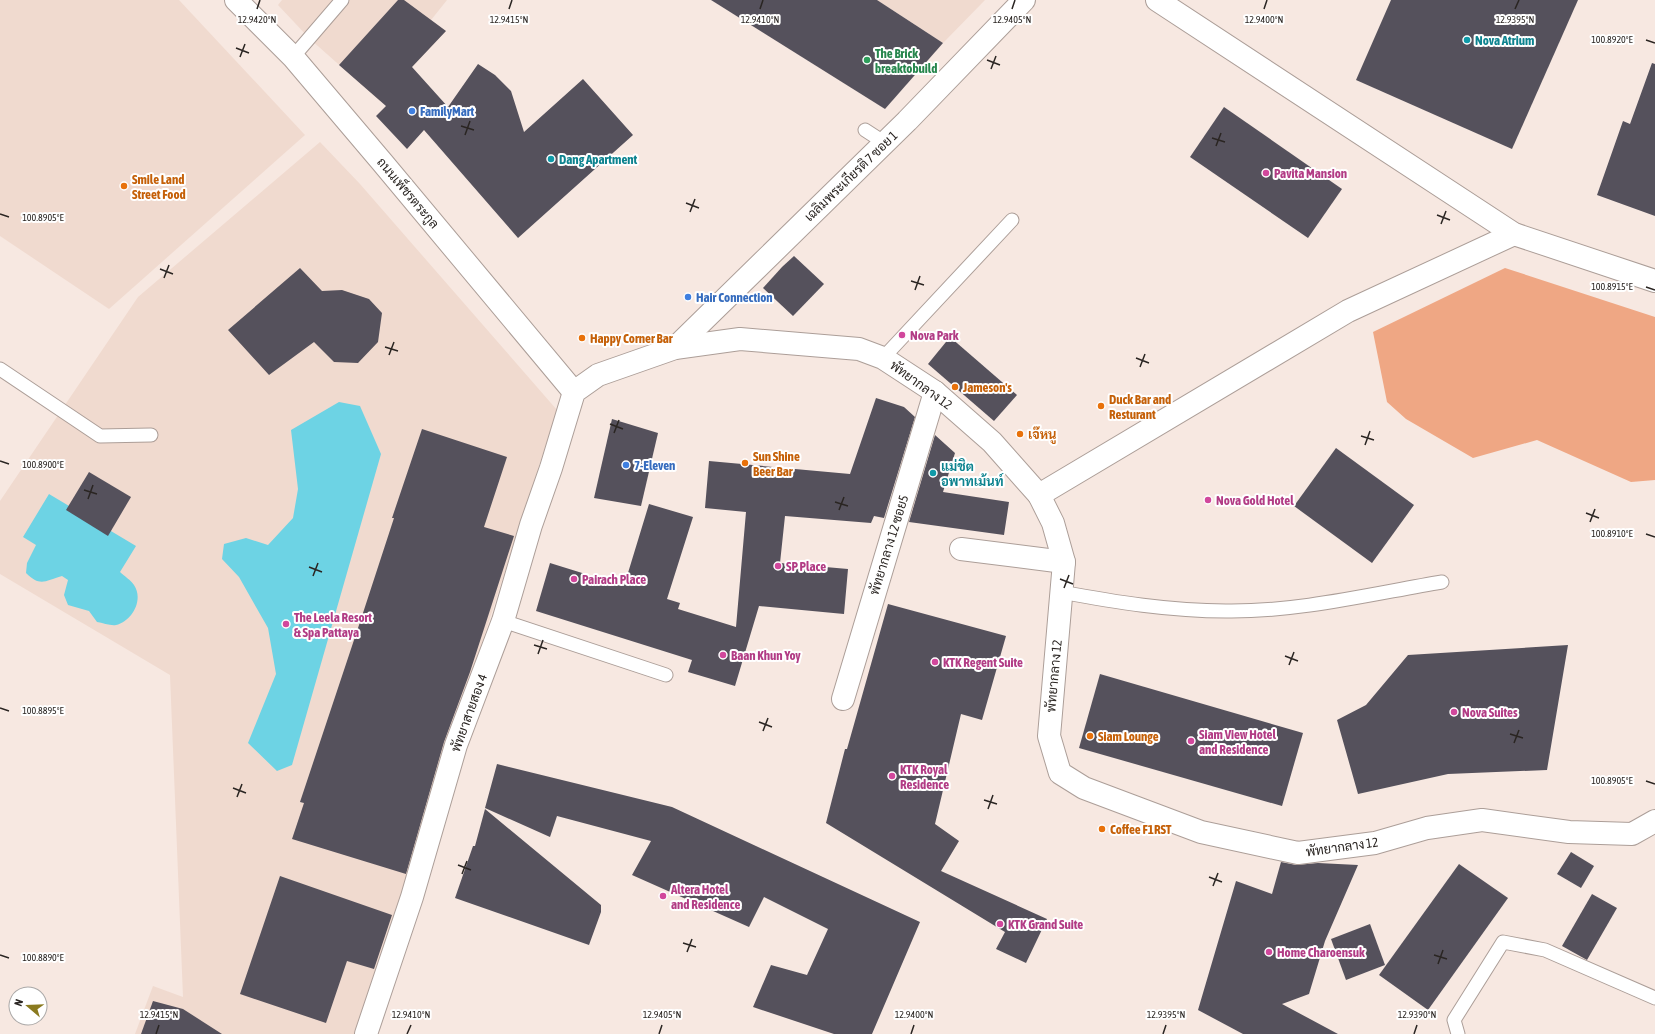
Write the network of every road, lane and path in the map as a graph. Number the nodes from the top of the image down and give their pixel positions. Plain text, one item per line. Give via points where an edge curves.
1 (236, 0) edge
2 (342, 0) edge
3 (1024, 0) edge
4 (1157, 0) edge
5 (293, 58) junction
6 (864, 130) dead end
7 (885, 143) junction
8 (1012, 220) dead end
9 (1514, 234) junction
10 (1655, 281) edge
11 (675, 348) junction
12 (883, 358) junction
13 (0, 369) edge
14 (574, 392) junction
15 (935, 392) junction
16 (151, 435) dead end
17 (1039, 495) junction
18 (961, 549) dead end
19 (1064, 562) junction
20 (1442, 582) dead end
21 (1061, 592) junction
22 (503, 621) junction
23 (666, 676) dead end
24 (843, 699) dead end
25 (1655, 820) edge
26 (1655, 998) edge
27 (366, 1034) edge
28 (1458, 1034) edge

1 - 5 street, ถนนเพ็ชรตระกูล
2 - 5 lane
3 - 7 street, เฉลิมพระเกียรติ 7 ซอย 1
4 - 9 street
5 - 14 street, ถนนเพ็ชรตระกูล
6 - 7 lane
7 - 11 street, เฉลิมพระเกียรติ 7 ซอย 1
8 - 12 lane
9 - 10 street
9 - 17 street via 1348,311
11 - 12 street, พัทยากลาง 12 via 740,339 859,349
11 - 14 street, พัทยากลาง 12 via 598,375
12 - 15 street, พัทยากลาง 12
13 - 16 lane via 100,436
14 - 22 street, พัทยาสายสอง 4
15 - 17 street, พัทยากลาง 12 via 992,442
15 - 24 street, พัทยากลาง 12 ซอย5
17 - 19 street, พัทยากลาง 12 via 1053,523
18 - 19 street
19 - 21 street, พัทยากลาง 12
20 - 21 lane via 1308,605 1226,611 1142,606
21 - 25 street, พัทยากลาง 12 via 1049,736 1060,774 1084,788 1201,832 1298,853 1375,844 1427,828 1482,820 1569,832 1632,834
22 - 23 lane
22 - 27 street, พัทยาสายสอง 4 via 456,745 412,897
26 - 28 lane via 1546,950 1503,942 1454,1020

